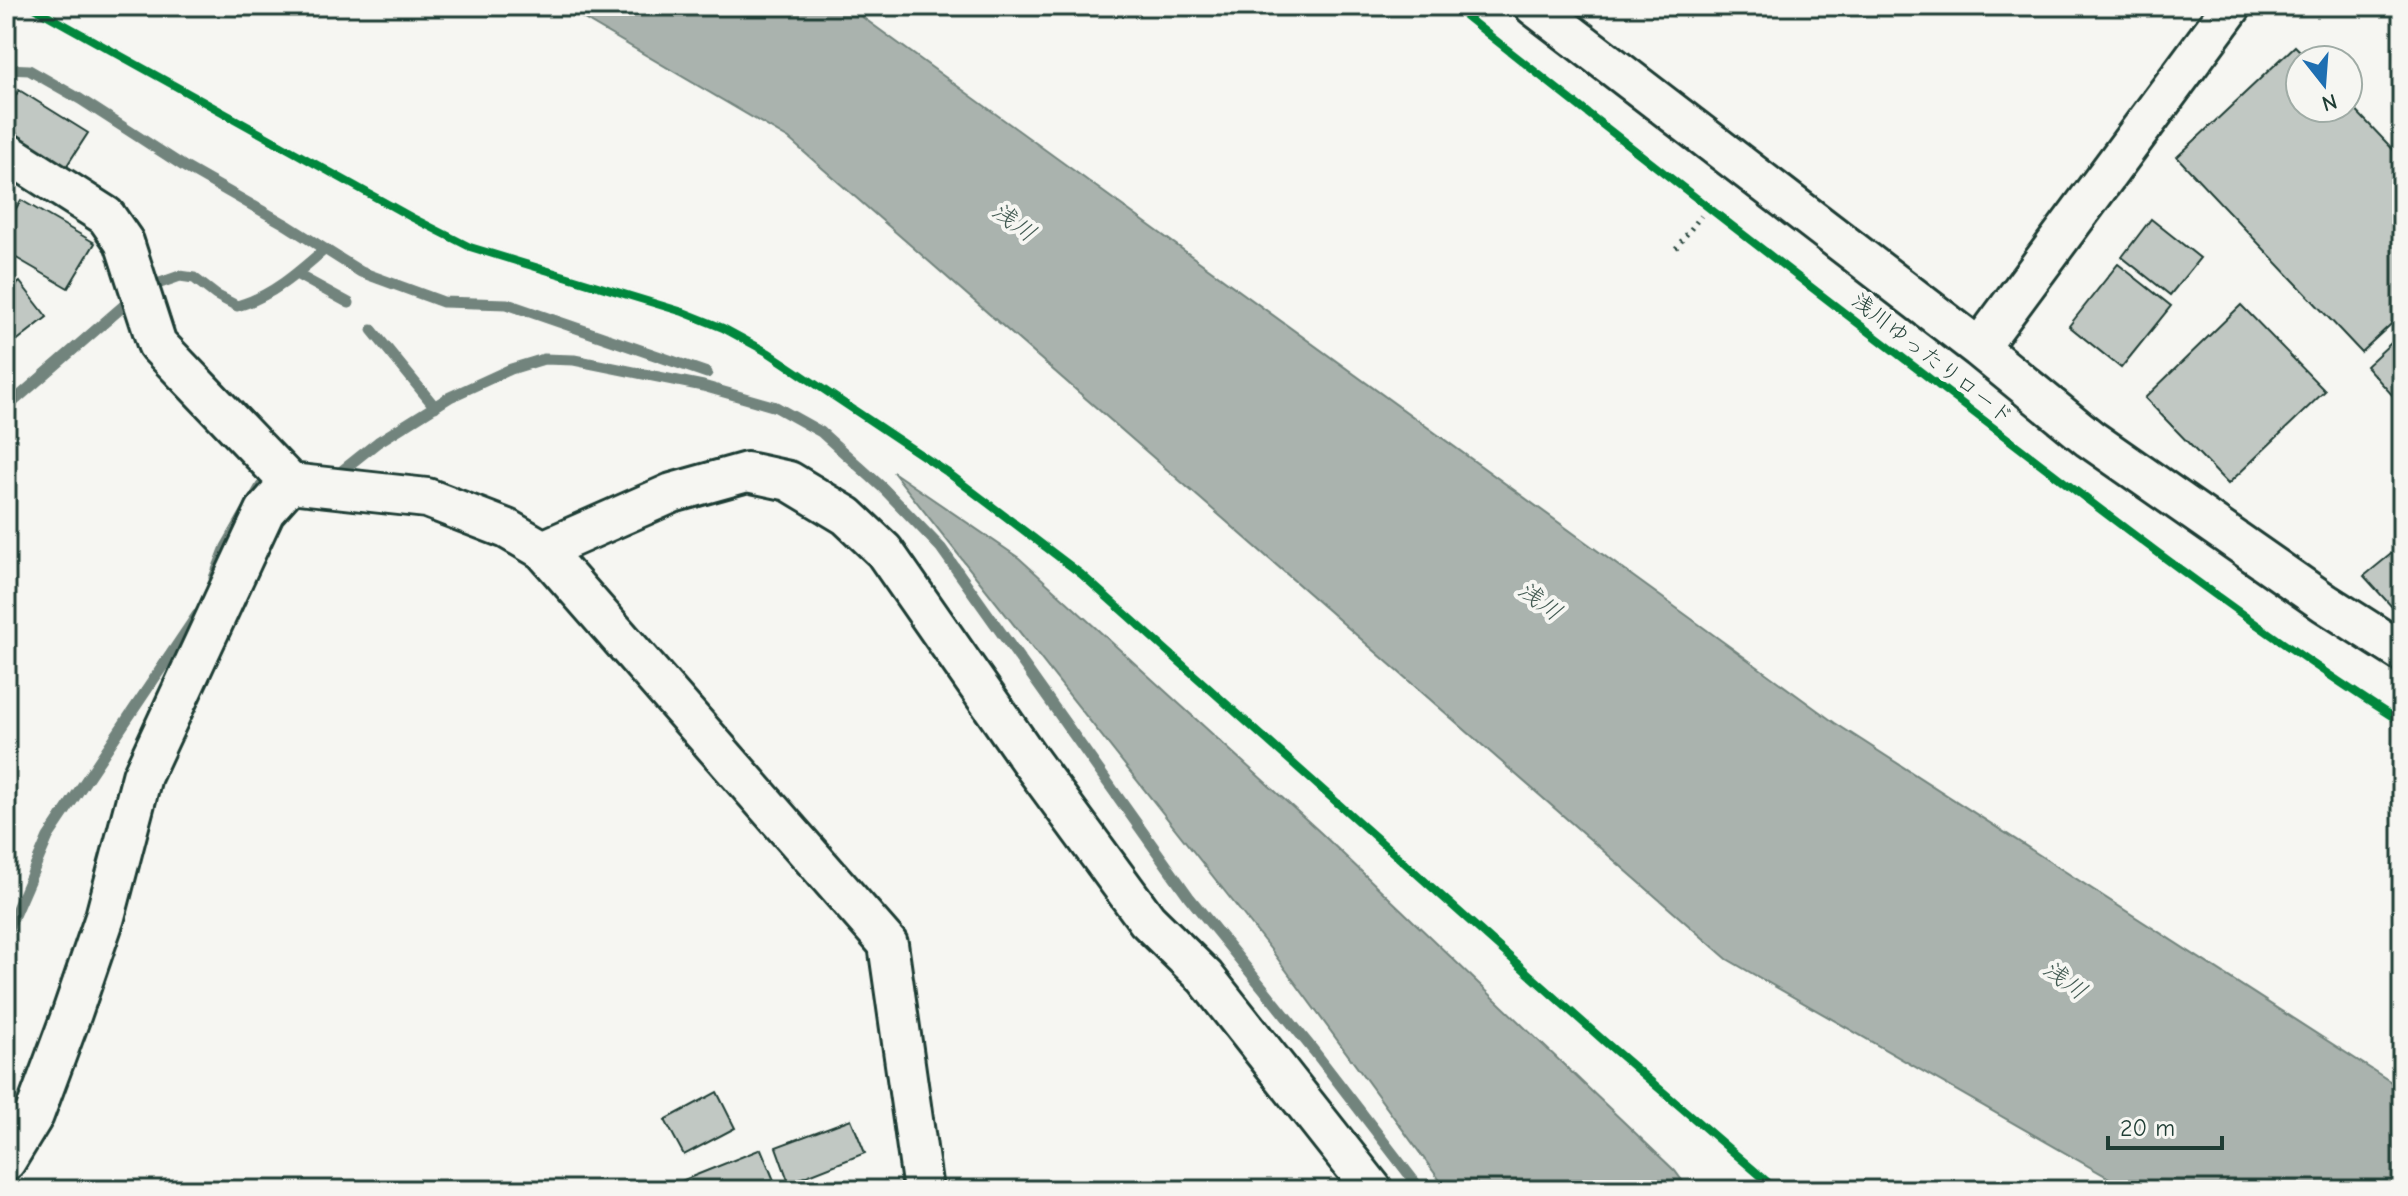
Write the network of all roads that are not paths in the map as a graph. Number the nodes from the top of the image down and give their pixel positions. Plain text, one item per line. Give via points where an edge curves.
1 (1534, 6) edge
2 (2232, 6) edge
3 (6, 152) edge
4 (1979, 348) junction
5 (290, 483) junction
6 (543, 550) junction
7 (2402, 652) edge
8 (6, 1161) edge
9 (923, 1190) edge
10 (1373, 1190) edge

1 - 4 street
2 - 4 street
3 - 5 street via 106,216 124,242 157,344
4 - 7 street via 2089,438
5 - 6 street via 427,498 507,529
5 - 8 street via 265,511 142,776 105,917 72,1013 34,1115
6 - 9 street via 888,944
6 - 10 street via 672,493 747,472 789,481 847,516 884,551 1147,920 1205,977

